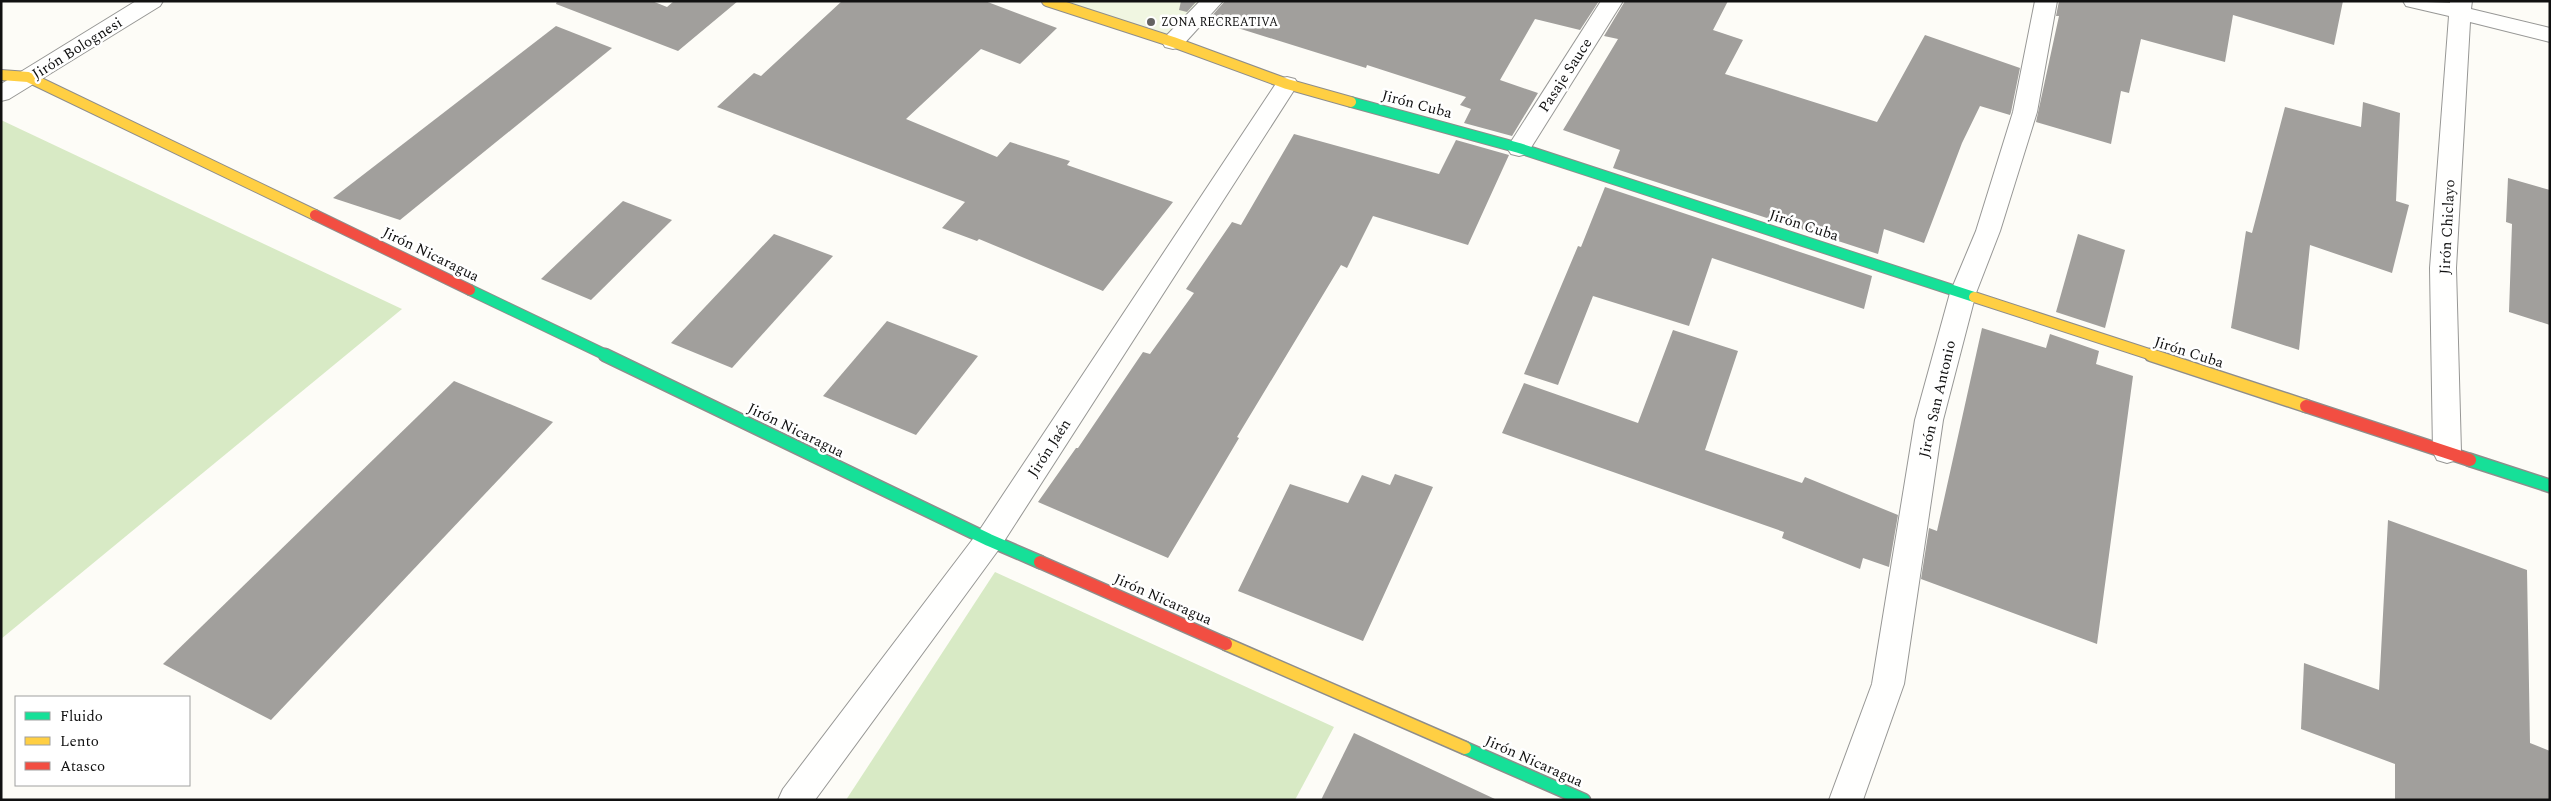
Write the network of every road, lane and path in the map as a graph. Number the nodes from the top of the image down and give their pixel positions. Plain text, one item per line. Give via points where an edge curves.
1 (152, 1) edge
2 (1047, 1) edge
3 (1212, 1) edge
4 (1612, 1) edge
5 (2046, 1) edge
6 (2414, 1) edge
7 (2461, 7) edge
8 (2550, 35) edge
9 (1173, 42) junction
10 (1, 75) edge
11 (28, 77) junction
12 (1287, 84) junction
13 (1, 94) edge
14 (1519, 148) junction
15 (1963, 293) junction
16 (2447, 452) junction
17 (2550, 486) edge
18 (989, 540) junction
19 (795, 800) edge
20 (1584, 800) edge
21 (1846, 800) edge

1 - 11 street, Jirón Bolognesi
2 - 9 street, Jirón Cuba
3 - 9 street
4 - 14 street, Pasaje Sauce
5 - 15 street, Jirón San Antonio via 2025,112 1988,231
6 - 7 street
7 - 8 street
7 - 16 street, Jirón Chiclayo via 2443,268
9 - 12 street, Jirón Cuba
10 - 11 street, Jirón Nicaragua
11 - 13 street, Jirón Bolognesi
11 - 18 street, Jirón Nicaragua
12 - 14 street, Jirón Cuba
12 - 18 street, Jirón Jaén
14 - 15 street, Jirón Cuba
15 - 16 street, Jirón Cuba
15 - 21 street, Jirón San Antonio via 1929,420 1888,684
16 - 17 street, Jirón Cuba
18 - 19 street, Jirón Jaén
18 - 20 street, Jirón Nicaragua

